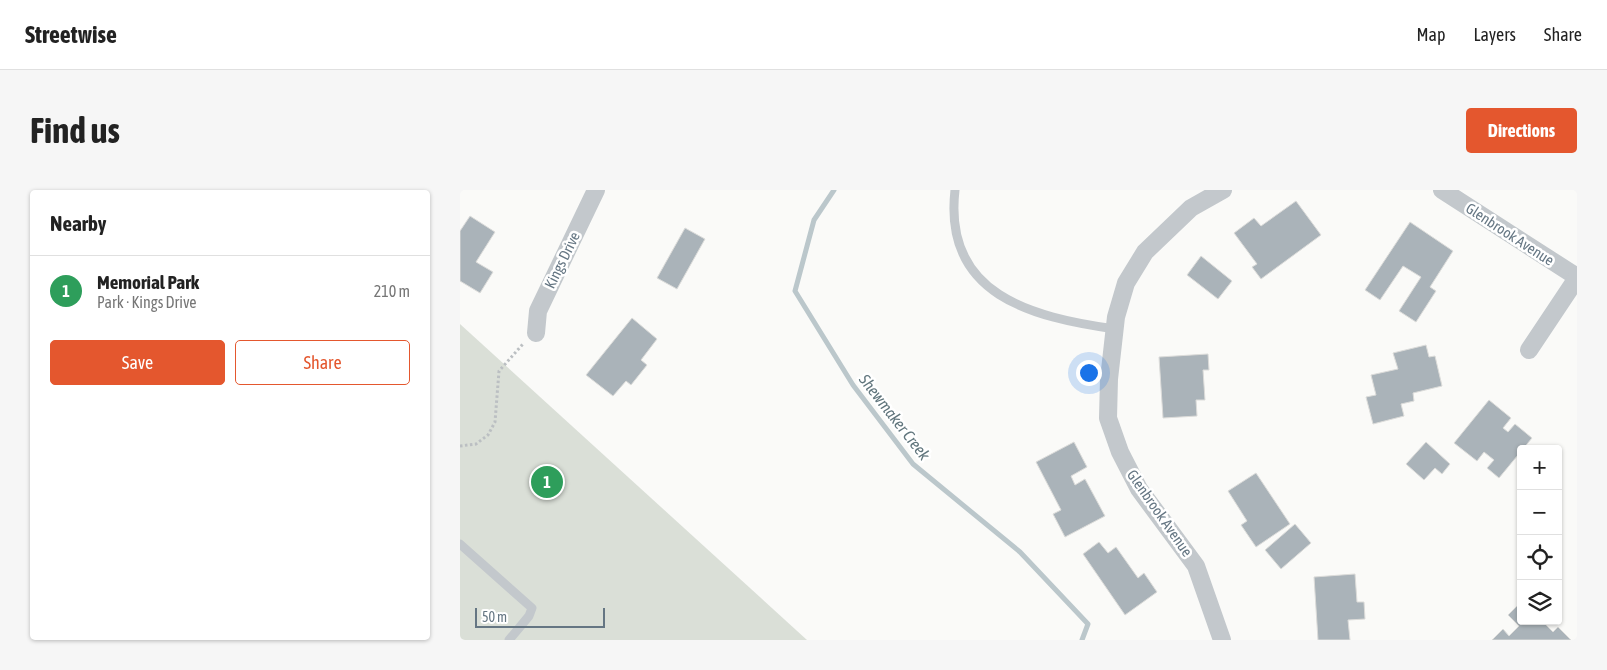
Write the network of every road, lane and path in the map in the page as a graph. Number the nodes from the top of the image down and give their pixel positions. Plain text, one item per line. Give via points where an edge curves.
1 (596, 190) edge
2 (955, 190) edge
3 (1223, 190) edge
4 (1442, 190) edge
5 (1577, 277) edge
6 (1115, 329) junction
7 (536, 333) joint
8 (1529, 350) dead end
9 (460, 446) edge
10 (460, 544) edge
11 (509, 640) edge
12 (1222, 640) edge

1 - 7 street, Kings Drive via 538,311
2 - 6 lane via 956,229 963,254 973,273 996,294 1026,309
3 - 6 street, Glenbrook Avenue via 1191,208 1145,252 1126,283
4 - 5 street, Glenbrook Avenue
5 - 8 street
6 - 12 street, Glenbrook Avenue via 1108,418 1120,452 1139,489 1196,566
7 - 9 path via 498,371 495,422 488,435 476,444
10 - 11 lane via 532,608

